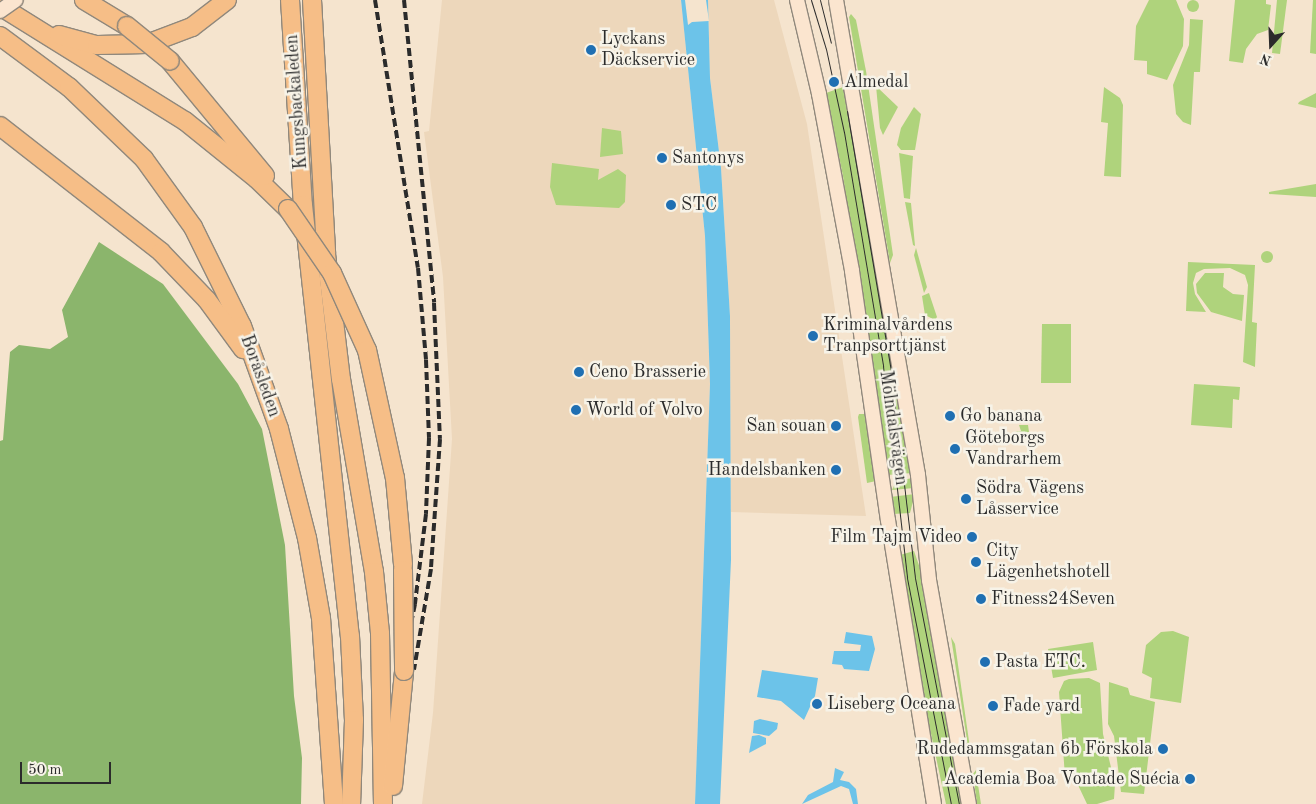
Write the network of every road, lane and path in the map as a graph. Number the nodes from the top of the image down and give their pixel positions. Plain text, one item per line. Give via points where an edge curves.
1 (16, 0) edge
2 (84, 0) edge
3 (109, 0) edge
4 (227, 0) edge
5 (290, 0) edge
6 (312, 0) edge
7 (797, 0) edge
8 (836, 0) edge
9 (0, 6) edge
10 (0, 11) edge
11 (28, 23) junction
12 (127, 26) junction
13 (0, 36) edge
14 (0, 126) edge
15 (263, 179) junction
16 (296, 207) junction
17 (260, 373) junction
18 (334, 804) edge
19 (351, 804) edge
20 (383, 804) edge
21 (390, 804) edge
22 (934, 804) edge
23 (970, 804) edge

1 - 10 main road, bridge
2 - 12 highway
3 - 12 highway
4 - 11 highway via 192,27 167,39 131,47 97,45
5 - 16 highway, Kungsbackaleden
6 - 20 highway, Kungsbackaleden via 326,254 341,379 374,572 379,625 383,683
7 - 22 main road, Mölndalsvägen via 819,94 852,271
8 - 23 main road, Mölndalsvägen via 918,475 929,580
9 - 11 highway
11 - 15 highway via 185,121
12 - 15 highway, bridge via 170,61
13 - 17 highway, Boråsleden via 70,87 111,124 171,193 215,267
14 - 17 highway via 162,252 207,300
15 - 16 highway
16 - 19 highway, Kungsbackaleden via 350,636 354,720
16 - 21 highway, bridge via 336,281 367,350 378,391 398,512 404,577 404,671 400,737
17 - 18 highway, Boråsleden via 287,457 307,538 325,663

